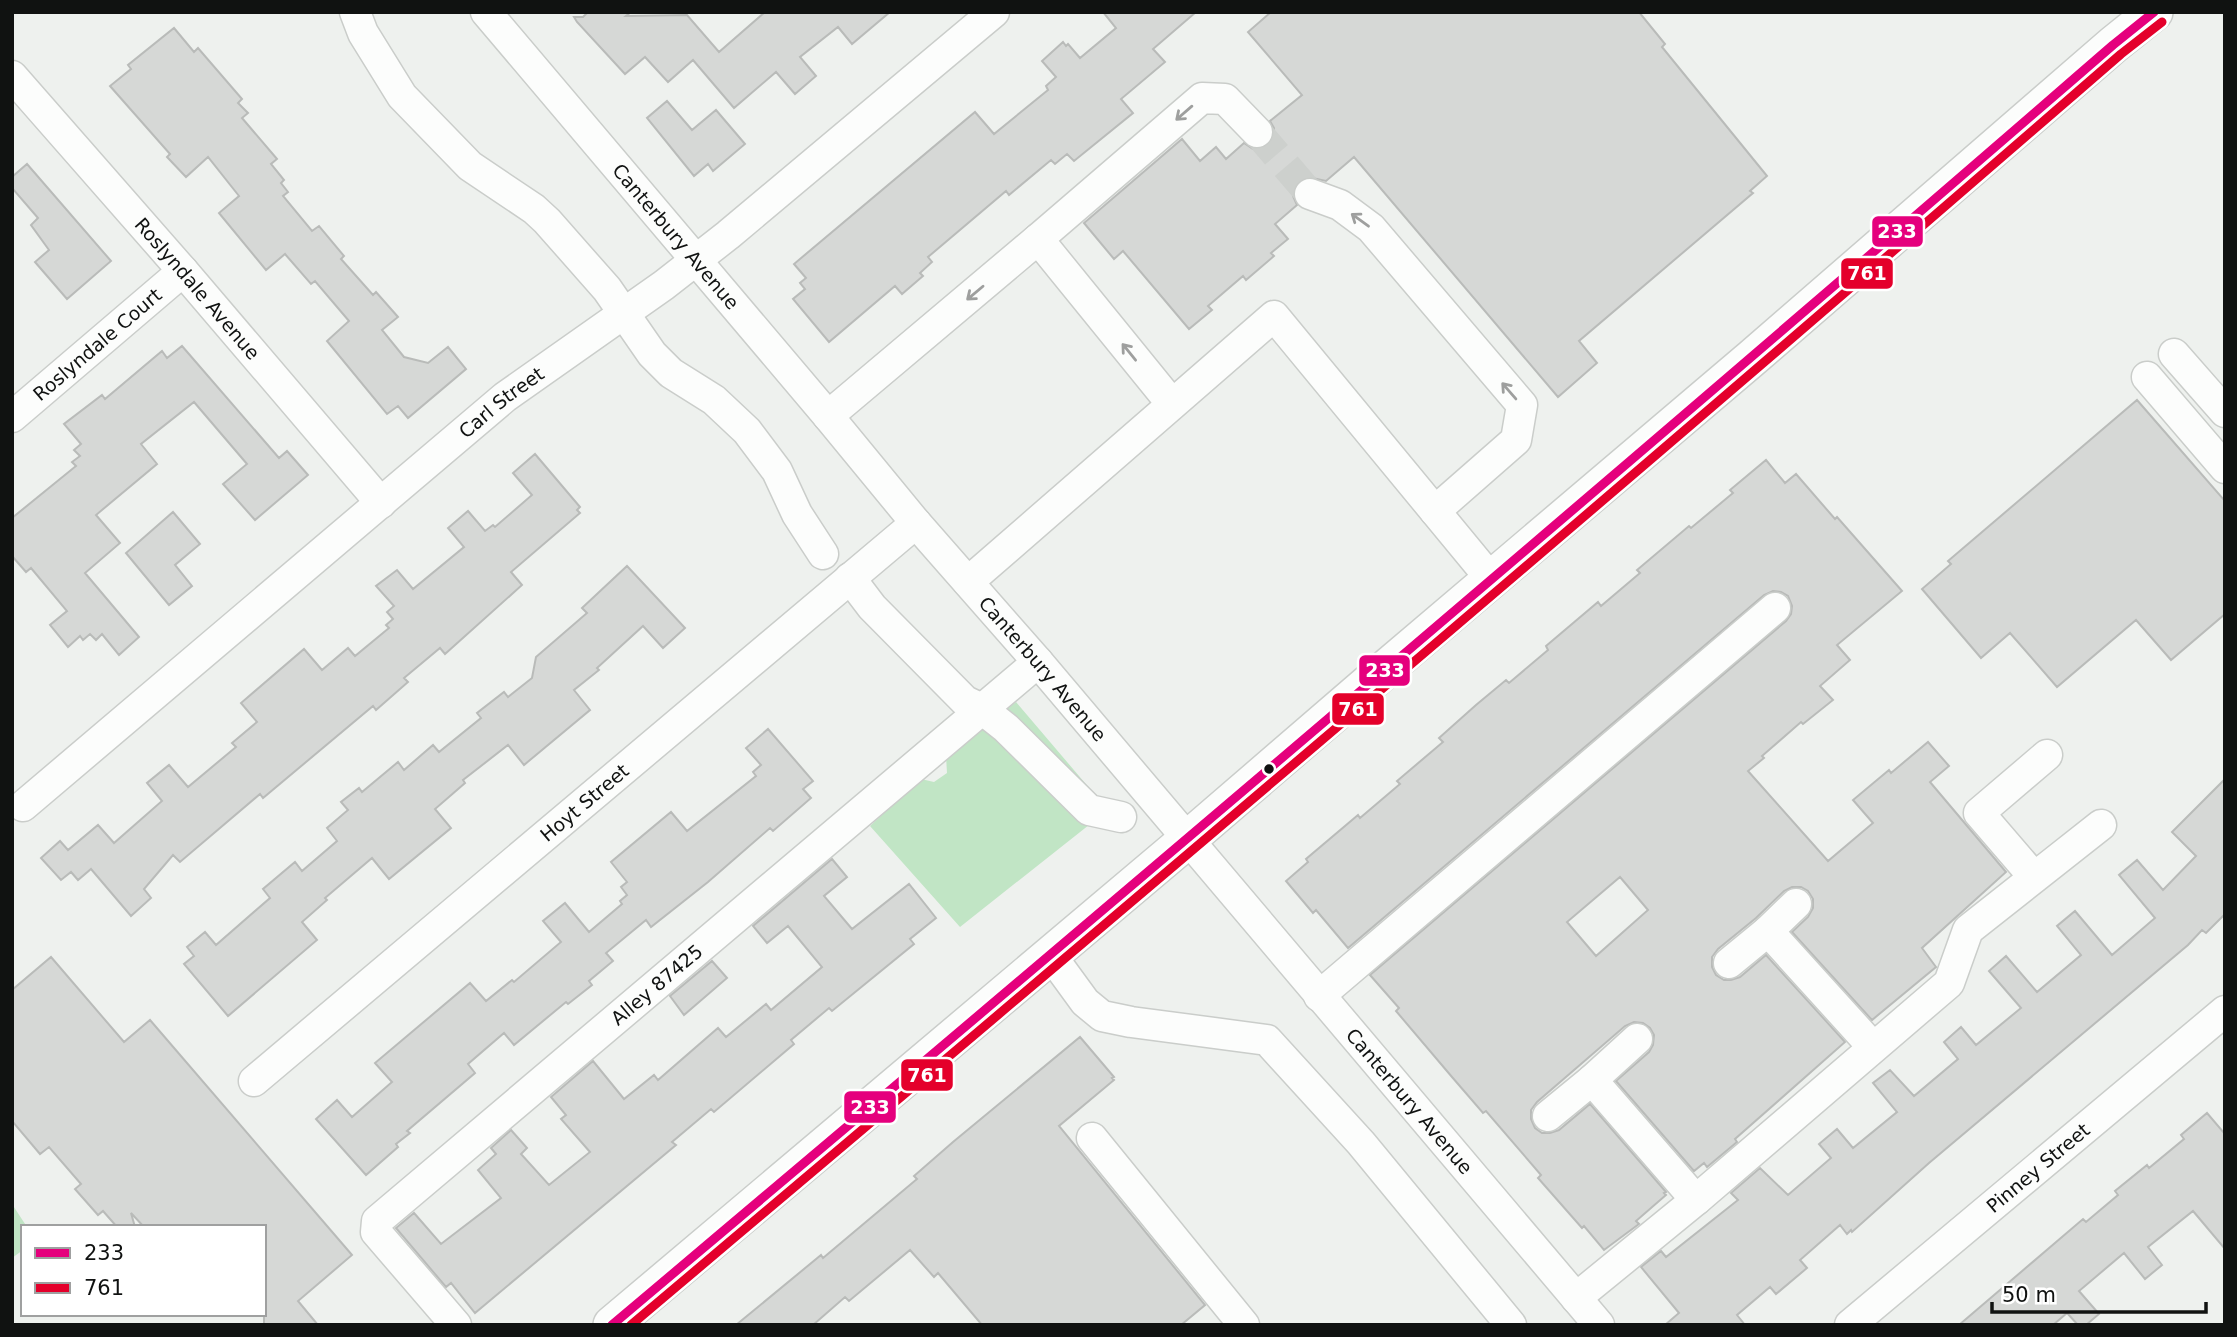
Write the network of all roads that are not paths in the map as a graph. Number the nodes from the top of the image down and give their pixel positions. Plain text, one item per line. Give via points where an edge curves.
1 (355, 12) edge
2 (486, 12) edge
3 (994, 12) edge
4 (2154, 12) edge
5 (12, 76) edge
6 (1257, 132) tunnel mouth
7 (1310, 194) tunnel mouth
8 (1038, 239) junction
9 (695, 260) junction
10 (183, 271) junction
11 (624, 313) junction
12 (2174, 354) dead end
13 (2147, 377) dead end
14 (1172, 404) junction
15 (2221, 411) edge
16 (828, 416) junction
17 (12, 418) edge
18 (2225, 468) edge
19 (381, 503) junction
20 (1435, 511) junction
21 (916, 523) junction
22 (823, 554) dead end
23 (850, 578) junction
24 (1492, 579) junction
25 (968, 582) junction
26 (1775, 608) dead end
27 (1038, 662) junction
28 (982, 709) junction
29 (2047, 755) dead end
30 (23, 806) dead end
31 (1121, 817) dead end
32 (2101, 825) dead end
33 (1187, 840) junction
34 (2034, 877) junction
35 (1796, 904) dead end
36 (1768, 930) junction
37 (1050, 954) junction
38 (1728, 963) dead end
39 (1320, 996) junction
40 (2225, 1011) edge
41 (1637, 1039) dead end
42 (1873, 1047) junction
43 (1592, 1080) junction
44 (254, 1081) dead end
45 (1548, 1116) dead end
46 (1092, 1138) dead end
47 (1696, 1200) junction
48 (1576, 1298) junction
49 (456, 1325) edge
50 (612, 1325) edge
51 (1244, 1325) edge
52 (1511, 1325) edge
53 (1599, 1325) edge
54 (1850, 1325) edge

1 - 11 street via 402,96 470,166 547,221
2 - 9 street, Canterbury Avenue
3 - 9 street, Carl Street
4 - 24 main road
5 - 10 street, Roslyndale Avenue
6 -> 8 street via 1225,99 1202,98
20 -> 7 street via 1516,440 1522,405 1371,228 1339,205
14 -> 8 street
8 -> 16 street
9 - 11 street, Carl Street
9 - 16 street, Canterbury Avenue
10 - 17 street, Roslyndale Court
10 - 19 street, Roslyndale Avenue
11 - 19 street, Carl Street via 505,397
11 - 22 street via 670,373 715,400 747,431 777,471
12 - 15 street
13 - 18 street
14 - 20 street via 1274,316
14 - 25 street
16 - 21 street, Canterbury Avenue
19 - 30 street, Carl Street
20 - 24 street
21 - 23 street, Hoyt Street
21 - 25 street, Canterbury Avenue
23 - 28 street via 872,607 965,701
23 - 44 street, Hoyt Street
24 - 33 main road
25 - 27 street, Canterbury Avenue
26 - 39 street
27 - 28 street, Alley 87425
27 - 33 street, Canterbury Avenue
28 - 31 street via 1089,810
28 - 49 street, Alley 87425 via 377,1221 376,1231
29 - 34 street via 1979,813
32 - 34 street
33 - 37 main road
33 - 39 street, Canterbury Avenue
34 - 42 street via 1968,930 1949,983
35 - 36 street
36 - 38 street
36 - 42 street
37 - 50 main road
37 - 52 street via 1085,1002 1102,1016 1267,1040 1361,1143
39 - 48 street, Canterbury Avenue
40 - 54 street, Pinney Street
41 - 43 street
42 - 47 street
43 - 45 street
43 - 47 street
46 - 51 street
47 - 48 street
48 - 53 street, Canterbury Avenue

